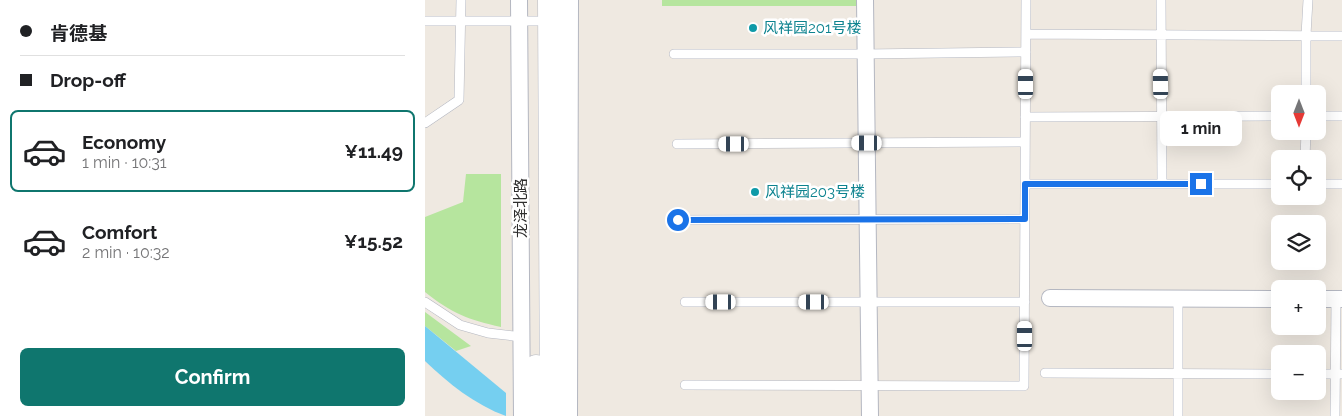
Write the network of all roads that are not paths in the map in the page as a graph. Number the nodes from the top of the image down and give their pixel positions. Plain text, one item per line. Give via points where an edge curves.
1 (461, 0) edge
2 (519, 0) edge
3 (550, 0) edge
4 (570, 0) edge
5 (865, 0) edge
6 (1026, 0) edge
7 (1161, 0) edge
8 (1308, 0) edge
9 (531, 14) edge
10 (425, 21) edge
11 (461, 21) junction
12 (1026, 34) junction
13 (1160, 35) junction
14 (1306, 35) junction
15 (1342, 36) edge
16 (1026, 52) junction
17 (674, 54) dead end
18 (865, 54) junction
19 (1306, 85) edge
20 (1271, 116) edge
21 (1326, 116) edge
22 (1342, 116) edge
23 (1025, 117) junction
24 (1162, 117) junction
25 (425, 123) edge
26 (1025, 142) junction
27 (867, 143) junction
28 (677, 144) dead end
29 (1162, 183) junction
30 (1025, 184) junction
31 (1271, 184) edge
32 (1326, 184) edge
33 (1342, 184) edge
34 (868, 219) junction
35 (1025, 219) junction
36 (678, 220) dead end
37 (1050, 298) dead end
38 (1178, 298) junction
39 (1271, 299) edge
40 (1326, 299) edge
41 (1339, 299) edge
42 (425, 302) edge
43 (685, 302) dead end
44 (869, 302) junction
45 (1025, 302) junction
46 (522, 337) junction
47 (1045, 373) dead end
48 (1178, 374) junction
49 (1271, 374) edge
50 (1326, 374) edge
51 (1339, 374) edge
52 (685, 385) dead end
53 (870, 385) junction
54 (522, 416) edge
55 (535, 416) edge
56 (552, 416) edge
57 (569, 416) edge
58 (871, 416) edge
59 (1178, 416) edge
60 (1335, 416) edge

1 - 11 lane
2 - 9 street, 龙泽北路
3 - 56 main road, 龙泽北路
4 - 57 street
5 - 18 street
6 - 12 lane
7 - 13 lane
8 - 14 lane
9 - 11 lane
9 - 46 street, 龙泽北路
9 - 55 main road, 龙泽北路
10 - 11 lane
11 - 25 lane via 459,100
12 - 13 lane
12 - 16 lane
13 - 14 lane
13 - 24 lane
14 - 15 lane
14 - 19 lane
16 - 18 lane
16 - 23 lane
17 - 18 lane
18 - 27 street
20 - 24 lane
21 - 22 lane
23 - 24 lane
23 - 26 lane
24 - 29 lane
26 - 27 lane
26 - 30 lane
27 - 28 lane
27 - 34 street
29 - 30 lane
29 - 31 lane
30 - 35 lane
32 - 33 lane
34 - 35 lane
34 - 36 lane
34 - 44 street
35 - 45 lane
37 - 38 street
38 - 39 street
38 - 48 lane
40 - 41 street
41 - 51 lane
42 - 46 lane via 460,325 488,333
43 - 44 lane
44 - 45 lane
44 - 53 street
45 - 53 lane via 1024,386
46 - 54 street, 龙泽北路
47 - 48 lane
48 - 49 lane
48 - 59 lane
50 - 51 lane
51 - 60 lane
52 - 53 lane
53 - 58 street

